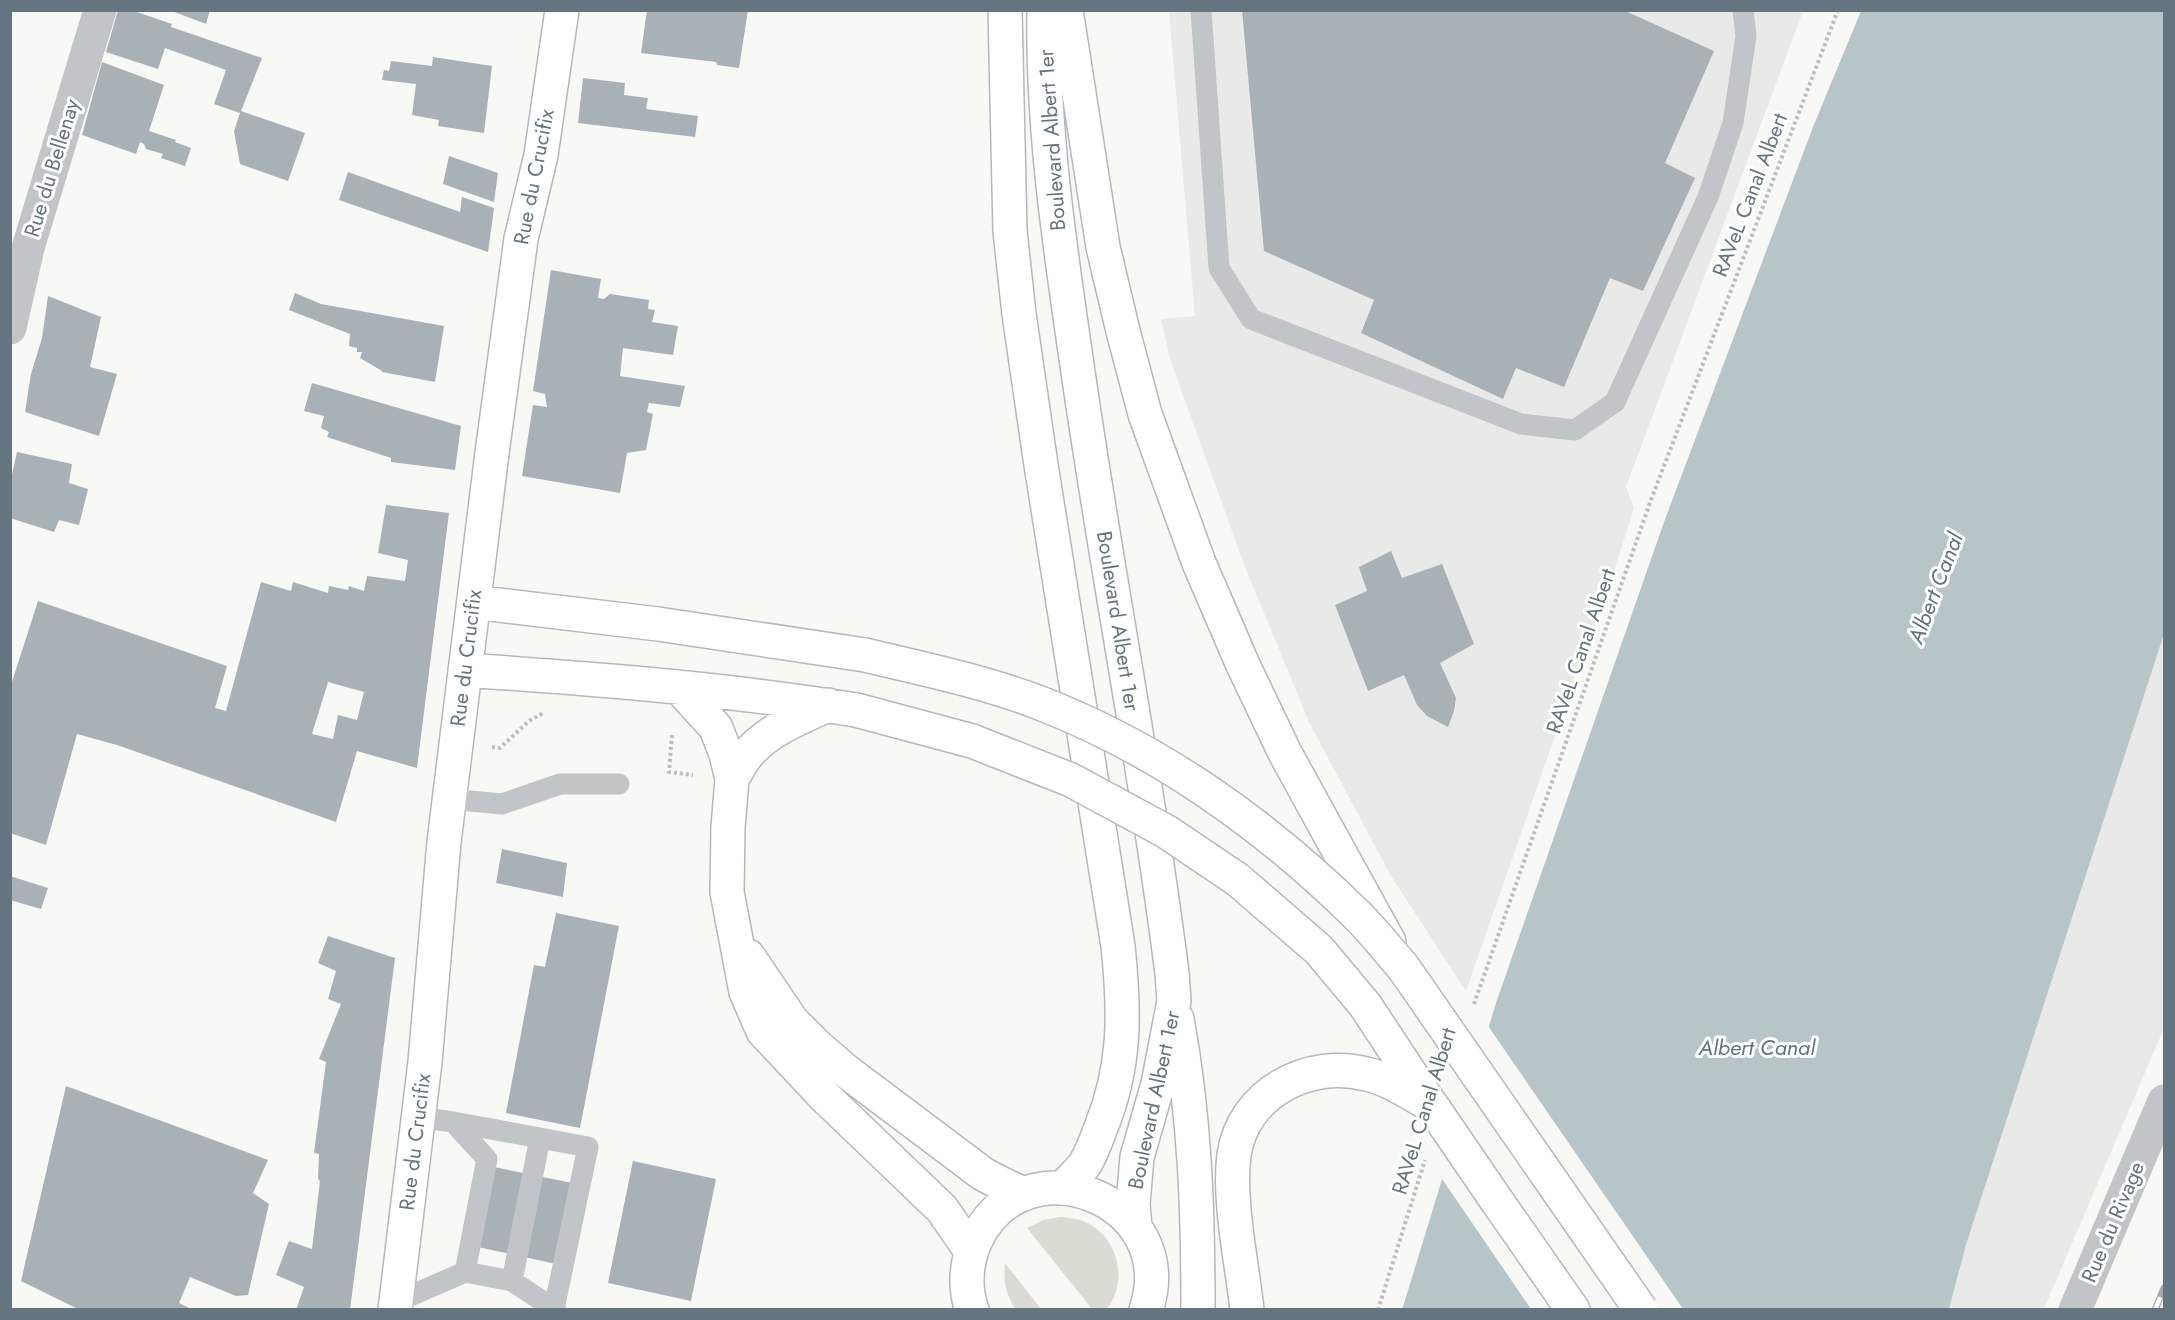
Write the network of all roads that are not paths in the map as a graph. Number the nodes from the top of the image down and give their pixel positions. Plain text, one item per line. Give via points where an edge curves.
1 (99, 10) edge
2 (561, 10) edge
3 (1005, 10) edge
4 (1044, 10) edge
5 (1066, 10) edge
6 (1201, 10) edge
7 (1743, 10) edge
8 (10, 328) edge
9 (474, 602) junction
10 (465, 670) junction
11 (679, 687) junction
12 (842, 707) junction
13 (732, 779) junction
14 (619, 784) dead end
15 (449, 799) junction
16 (737, 940) junction
17 (1403, 967) junction
18 (1174, 1001) junction
19 (2164, 1101) edge
20 (1432, 1106) junction
21 (418, 1117) junction
22 (453, 1122) junction
23 (540, 1138) junction
24 (1064, 1188) junction
25 (1024, 1194) junction
26 (1135, 1227) junction
27 (969, 1264) junction
28 (465, 1272) junction
29 (512, 1281) junction
30 (396, 1306) edge
31 (555, 1309) edge
32 (953, 1310) edge
33 (972, 1310) edge
34 (1146, 1310) edge
35 (1198, 1310) edge
36 (1248, 1310) edge
37 (1573, 1310) edge
38 (1641, 1310) edge
39 (2075, 1310) edge

1 - 8 street, Rue du Bellenay via 28,248
2 - 9 main road, Rue du Crucifix via 541,155 521,239
3 - 24 main road, Boulevard Albert 1er via 1010,231 1019,314 1122,981 1124,1027 1113,1098 1085,1164
4 - 18 main road, Boulevard Albert 1er via 1047,121 1064,278 1161,893
5 - 17 main road, bridge via 1103,247 1145,414 1199,563 1243,665 1285,753
6 - 7 lane via 1219,268 1251,319 1521,424 1575,430 1615,402 1708,197 1733,123 1746,36
9 - 10 main road, Rue du Crucifix
9 - 17 main road, bridge via 865,654 1038,702 1145,754 1259,828 1359,918
10 - 11 main road
10 - 15 main road, Rue du Crucifix
11 - 12 main road
11 - 13 main road via 716,729
12 - 13 main road via 793,721 766,737
12 - 20 main road, bridge via 972,741 1071,780 1176,838 1238,880 1319,950 1365,1005
13 - 16 main road via 727,892
14 - 15 lane via 560,783 502,804
15 - 21 main road, Rue du Crucifix
16 - 25 main road via 792,1021 816,1045 983,1174
16 - 27 main road via 746,992 763,1031 823,1095 942,1209
17 - 38 main road, bridge
18 - 26 main road, Boulevard Albert 1er via 1158,1084 1137,1157 1132,1204
18 - 35 main road via 1188,1079 1196,1179
19 - 39 street, Rue du Rivage
20 - 36 main road via 1400,1087 1346,1070 1324,1071 1287,1081 1253,1110 1234,1152 1232,1177
20 - 37 main road, bridge
21 - 22 lane
21 - 30 main road, Rue du Crucifix
22 - 23 lane
22 - 28 lane via 487,1159
23 - 29 lane
23 - 31 lane via 588,1147
24 - 25 main road, Boulevard Albert 1er
24 - 26 main road, Boulevard Albert 1er via 1106,1200
25 - 27 main road, Boulevard Albert 1er via 992,1216
26 - 34 main road, Boulevard Albert 1er via 1151,1270
27 - 32 main road, Boulevard Albert 1er
27 - 33 main road
28 - 29 lane
28 - 30 lane
29 - 31 lane

